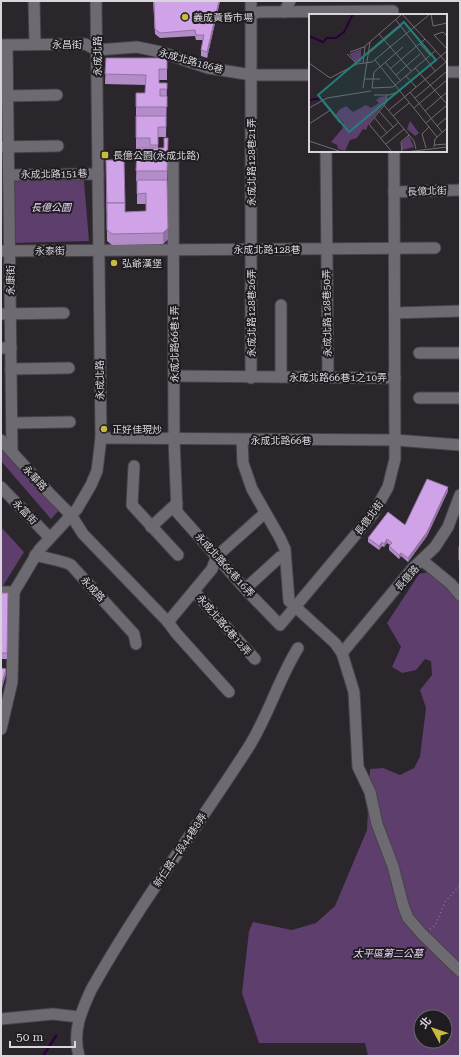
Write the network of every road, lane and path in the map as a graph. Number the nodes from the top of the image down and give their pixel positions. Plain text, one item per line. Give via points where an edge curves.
1 (34, 1) edge
2 (96, 1) edge
3 (251, 1) edge
4 (290, 1) edge
5 (393, 9) edge
6 (284, 12) junction
7 (251, 14) junction
8 (35, 44) junction
9 (4, 45) edge
10 (97, 50) junction
11 (447, 72) edge
12 (460, 72) edge
13 (252, 75) junction
14 (309, 75) edge
15 (5, 96) edge
16 (57, 96) dead end
17 (58, 146) dead end
18 (5, 147) edge
19 (326, 152) edge
20 (394, 152) edge
21 (173, 158) dead end
22 (98, 174) junction
23 (9, 175) junction
24 (159, 185) edge
25 (173, 185) junction
26 (460, 190) edge
27 (394, 192) junction
28 (5, 199) edge
29 (435, 248) dead end
30 (251, 249) junction
31 (327, 249) junction
32 (395, 249) junction
33 (99, 250) junction
34 (173, 250) junction
35 (6, 252) edge
36 (281, 305) dead end
37 (460, 311) edge
38 (64, 313) dead end
39 (395, 313) junction
40 (6, 314) edge
41 (6, 348) edge
42 (419, 353) dead end
43 (460, 353) edge
44 (69, 368) dead end
45 (11, 369) junction
46 (174, 376) junction
47 (281, 377) junction
48 (328, 377) junction
49 (251, 378) junction
50 (395, 378) junction
51 (419, 398) dead end
52 (460, 398) edge
53 (70, 422) dead end
54 (12, 423) junction
55 (101, 438) junction
56 (174, 439) junction
57 (1, 440) edge
58 (242, 440) junction
59 (395, 440) junction
60 (460, 445) edge
61 (12, 452) junction
62 (134, 466) dead end
63 (1, 487) edge
64 (460, 495) edge
65 (177, 503) junction
66 (265, 513) junction
67 (72, 515) junction
68 (152, 527) junction
69 (49, 537) junction
70 (35, 555) junction
71 (178, 555) dead end
72 (217, 556) junction
73 (280, 557) dead end
74 (423, 561) junction
75 (246, 588) junction
76 (194, 591) junction
77 (1, 592) edge
78 (14, 592) junction
79 (460, 595) edge
80 (295, 608) junction
81 (168, 622) junction
82 (280, 624) joint
83 (136, 644) dead end
84 (298, 648) dead end
85 (342, 653) junction
86 (255, 659) dead end
87 (229, 692) dead end
88 (1, 729) edge
89 (460, 885) edge
90 (422, 934) junction
91 (460, 971) edge
92 (79, 1017) junction
93 (1, 1019) edge
94 (79, 1056) edge

1 - 8 street
2 - 10 street, 永成北路
3 - 7 street, 永成北路128巷21弄
4 - 6 street
5 - 6 street
6 - 7 street
7 - 13 street, 永成北路128巷21弄
8 - 9 street, 永昌街
8 - 10 street, 永昌街 via 86,44
9 - 15 street, 永康街
10 - 13 street, 永成北路186巷 via 137,47 162,52 208,68
10 - 22 street, 永成北路
11 - 12 street
13 - 14 street, 永成北路186巷
13 - 30 street, 永成北路128巷21弄
15 - 16 street
15 - 18 street, 永康街
17 - 18 street
18 - 23 street, 永康街
19 - 31 street, 永成北路128巷50弄
20 - 27 street, 長億北街
21 - 25 street, 永成北路66巷1弄
22 - 23 street, 永成北路151巷
22 - 33 street, 永成北路
23 - 28 street, 永康街
24 - 25 street
25 - 34 street, 永成北路66巷1弄
26 - 27 street, 長億北街
27 - 32 street, 長億北街
28 - 35 street, 永康街
29 - 32 street, 永成北路128巷
30 - 31 street, 永成北路128巷
30 - 34 street, 永成北路128巷
30 - 49 street, 永成北路128巷26弄
31 - 32 street, 永成北路128巷
31 - 48 street, 永成北路128巷50弄
32 - 39 street, 長億北街
33 - 34 street, 永成北路128巷
33 - 35 street, 永泰街
33 - 55 street, 永成北路
34 - 46 street, 永成北路66巷1弄
35 - 40 street, 永康街
36 - 47 street, 永成北路66巷1之10弄
37 - 39 street
38 - 40 street
39 - 50 street, 長億北街
40 - 41 street, 永康街
41 - 45 street, 永康街
42 - 43 street
44 - 45 street
45 - 54 street, 永康街
46 - 49 street, 永成北路66巷1之10弄
46 - 56 street, 永成北路66巷1弄
47 - 48 street, 永成北路66巷1之10弄
47 - 49 street, 永成北路66巷1之10弄
48 - 50 street, 永成北路66巷1之10弄
50 - 59 street, 長億北街
51 - 52 street
53 - 54 street
54 - 61 street, 永康街
55 - 56 street, 永成北路66巷
55 - 67 street, 永成北路 via 97,471
56 - 58 street, 永成北路66巷
56 - 65 street, 永成北路66巷16弄
57 - 61 street, 永華路
58 - 59 street, 永成北路66巷
58 - 66 street via 244,469
59 - 60 street, 永成北路66巷
59 - 80 street, 長億北街 via 393,471 381,503
61 - 67 street, 永華路
62 - 68 street via 132,505
63 - 69 street, 永富街
64 - 74 street, 長億路 via 448,527
65 - 68 street
65 - 72 street, 永成北路66巷16弄 via 178,512
66 - 72 street
66 - 80 street via 285,549 289,601
67 - 69 street
67 - 81 street via 83,534
68 - 71 street
69 - 70 street
70 - 78 street
70 - 83 street, 永成路 via 71,565 134,634
72 - 75 street, 永成北路66巷16弄
72 - 76 street via 212,569
73 - 75 street
74 - 79 street via 451,584
74 - 85 street, 長億路 via 412,569
75 - 82 street, 永成北路66巷16弄
76 - 81 street
76 - 86 street, 永成北路6巷12弄
77 - 78 street
78 - 88 street via 12,682
80 - 82 street, 長億北街
80 - 85 street via 335,643
81 - 87 street
84 - 92 street, 新仁路一段44巷8弄 via 248,748 104,967
85 - 90 street via 354,692 358,767 370,792 377,824 393,866 403,905 408,918
89 - 90 path via 445,902 435,926
90 - 91 street
92 - 93 street via 53,1014
92 - 94 street, 新仁路一段44巷8弄 via 76,1045

